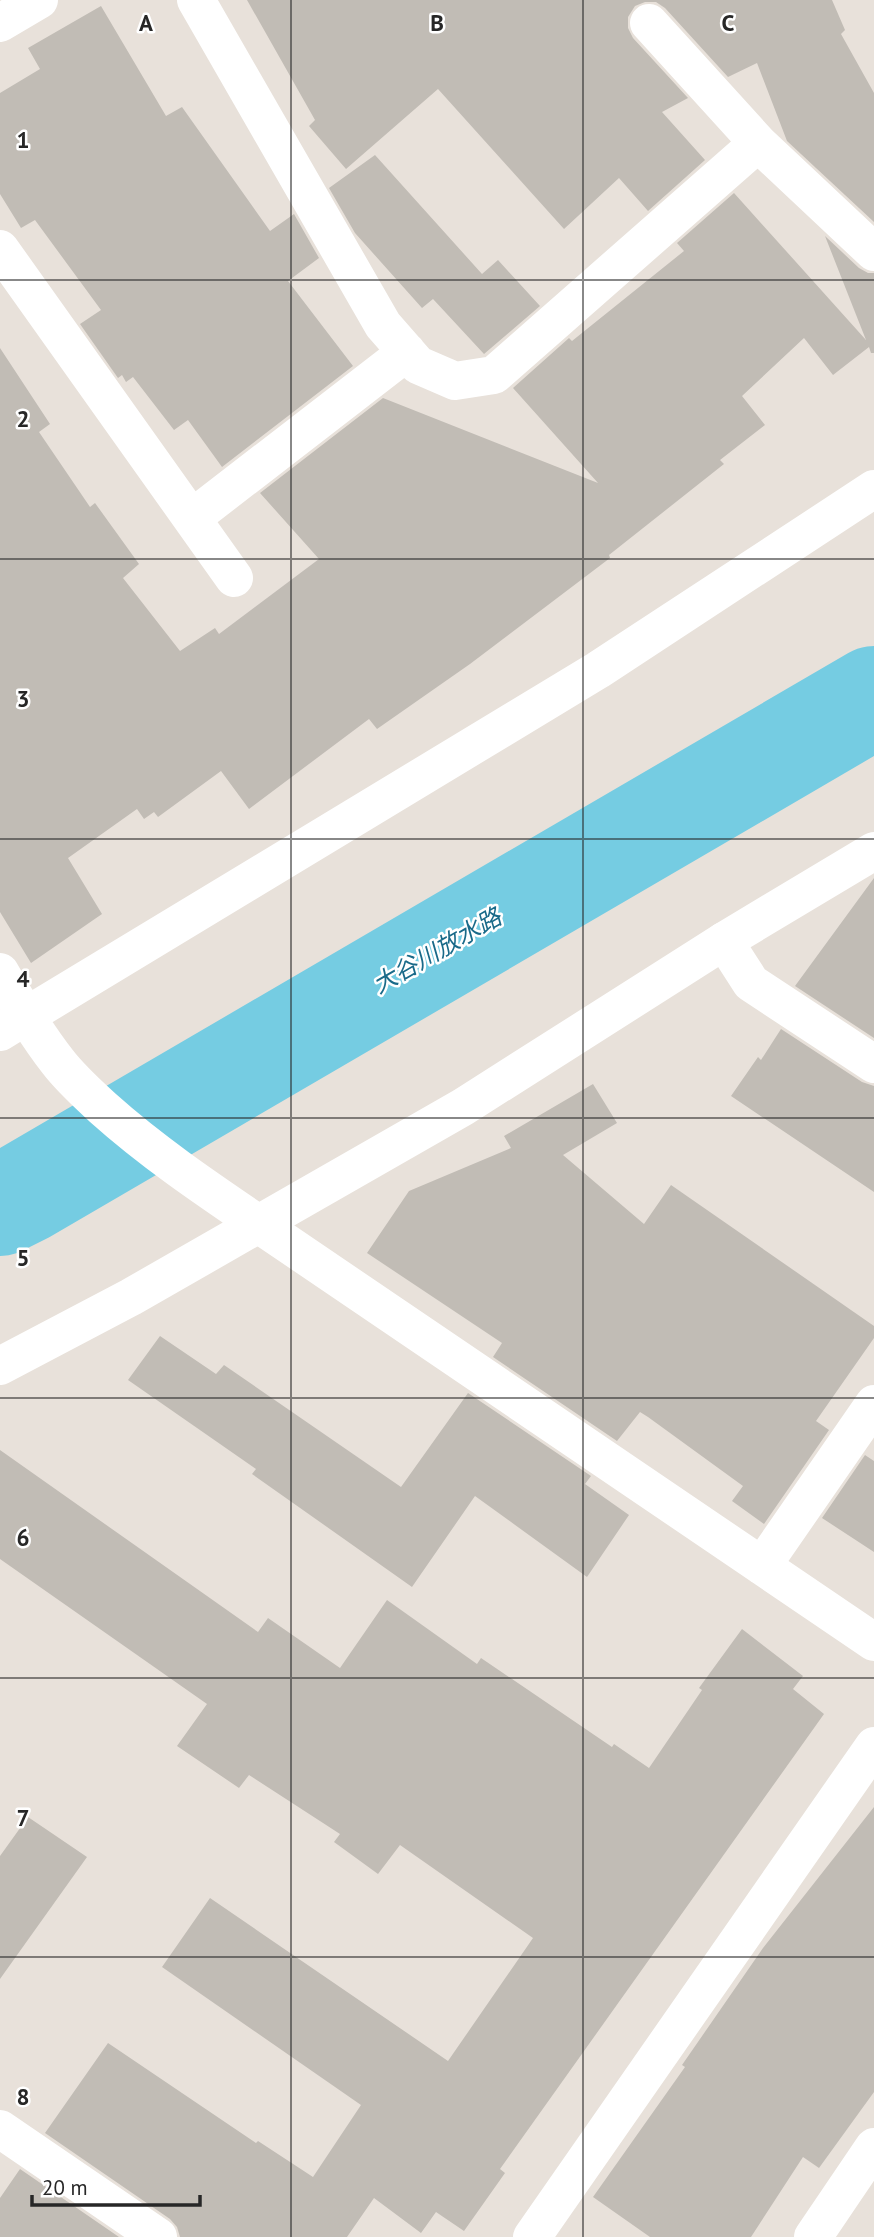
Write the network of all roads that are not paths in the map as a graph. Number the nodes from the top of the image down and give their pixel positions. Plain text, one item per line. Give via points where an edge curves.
1 (39, 0) edge
2 (196, 0) edge
3 (0, 23) edge
4 (649, 23) dead end
5 (758, 143) junction
6 (0, 249) edge
7 (874, 252) edge
8 (407, 352) junction
9 (874, 489) edge
10 (192, 518) junction
11 (234, 578) dead end
12 (874, 851) edge
13 (724, 941) junction
14 (0, 972) edge
15 (13, 1024) edge
16 (874, 1064) edge
17 (257, 1223) junction
18 (0, 1366) edge
19 (874, 1404) edge
20 (762, 1566) junction
21 (874, 1642) edge
22 (874, 1746) edge
23 (0, 2129) edge
24 (874, 2147) edge
25 (158, 2237) edge
26 (532, 2237) edge
27 (813, 2237) edge

1 - 3 street
2 - 8 street via 383,325
4 - 5 street
5 - 7 street
5 - 8 street via 494,375 456,381 418,365
6 - 10 street
8 - 10 street
9 - 15 street via 598,670
10 - 11 street
12 - 13 street
13 - 16 street via 751,983
13 - 17 street via 463,1107
14 - 15 street
15 - 17 street via 118,1121
17 - 18 street
17 - 20 street
19 - 20 street
20 - 21 street
22 - 26 street
23 - 25 street
24 - 27 street

